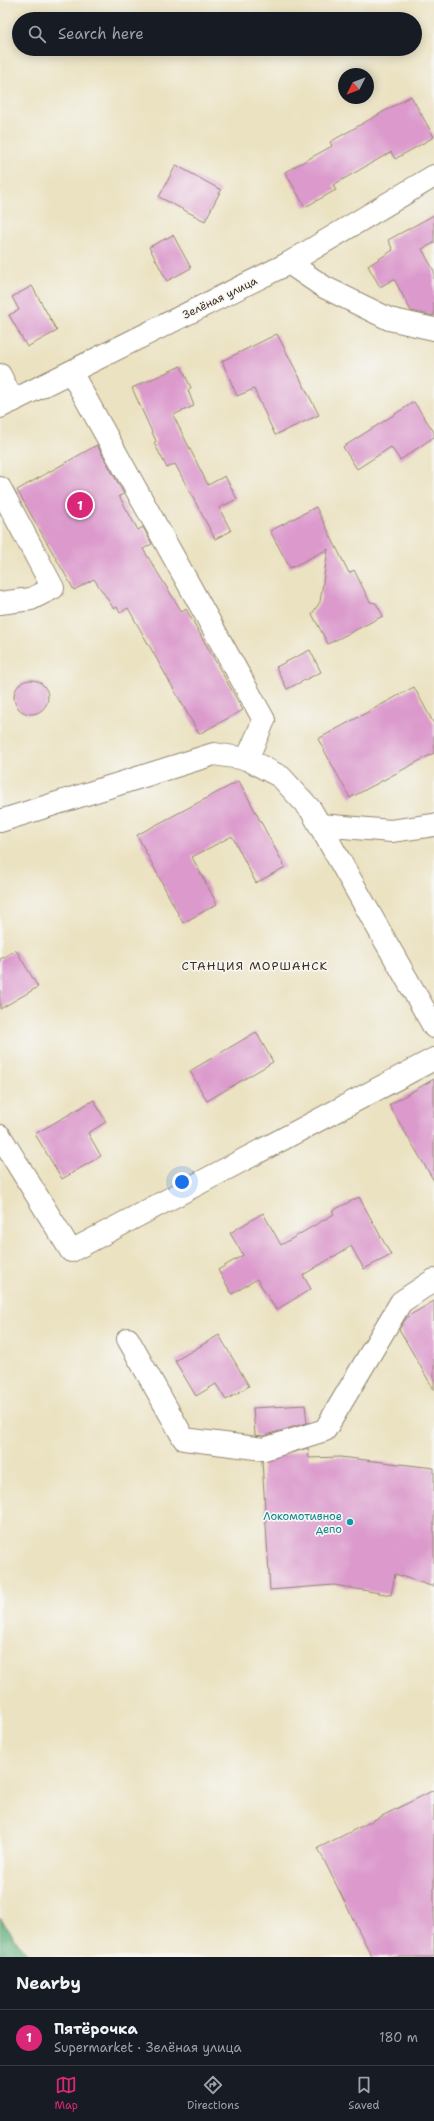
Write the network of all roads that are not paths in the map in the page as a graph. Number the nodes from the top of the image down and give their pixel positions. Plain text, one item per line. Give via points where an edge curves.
1 (434, 176) edge
2 (289, 263) junction
3 (434, 329) edge
4 (71, 372) junction
5 (0, 375) edge
6 (6, 404) edge
7 (0, 488) edge
8 (0, 603) edge
9 (246, 759) junction
10 (0, 821) edge
11 (321, 825) junction
12 (434, 825) edge
13 (434, 1027) edge
14 (434, 1059) edge
15 (0, 1136) edge
16 (434, 1280) edge
17 (128, 1339) dead end

1 - 2 street, Зелёная улица
2 - 3 street via 324,287 389,320
2 - 4 street, Зелёная улица
4 - 6 street, Зелёная улица
4 - 9 street via 264,720
5 - 6 street
7 - 8 street via 54,588 31,599
9 - 10 street via 214,754
9 - 11 street via 281,776
11 - 12 street via 391,831
11 - 13 street
14 - 15 street via 71,1251
16 - 17 street via 401,1302 325,1430 264,1449 184,1438

